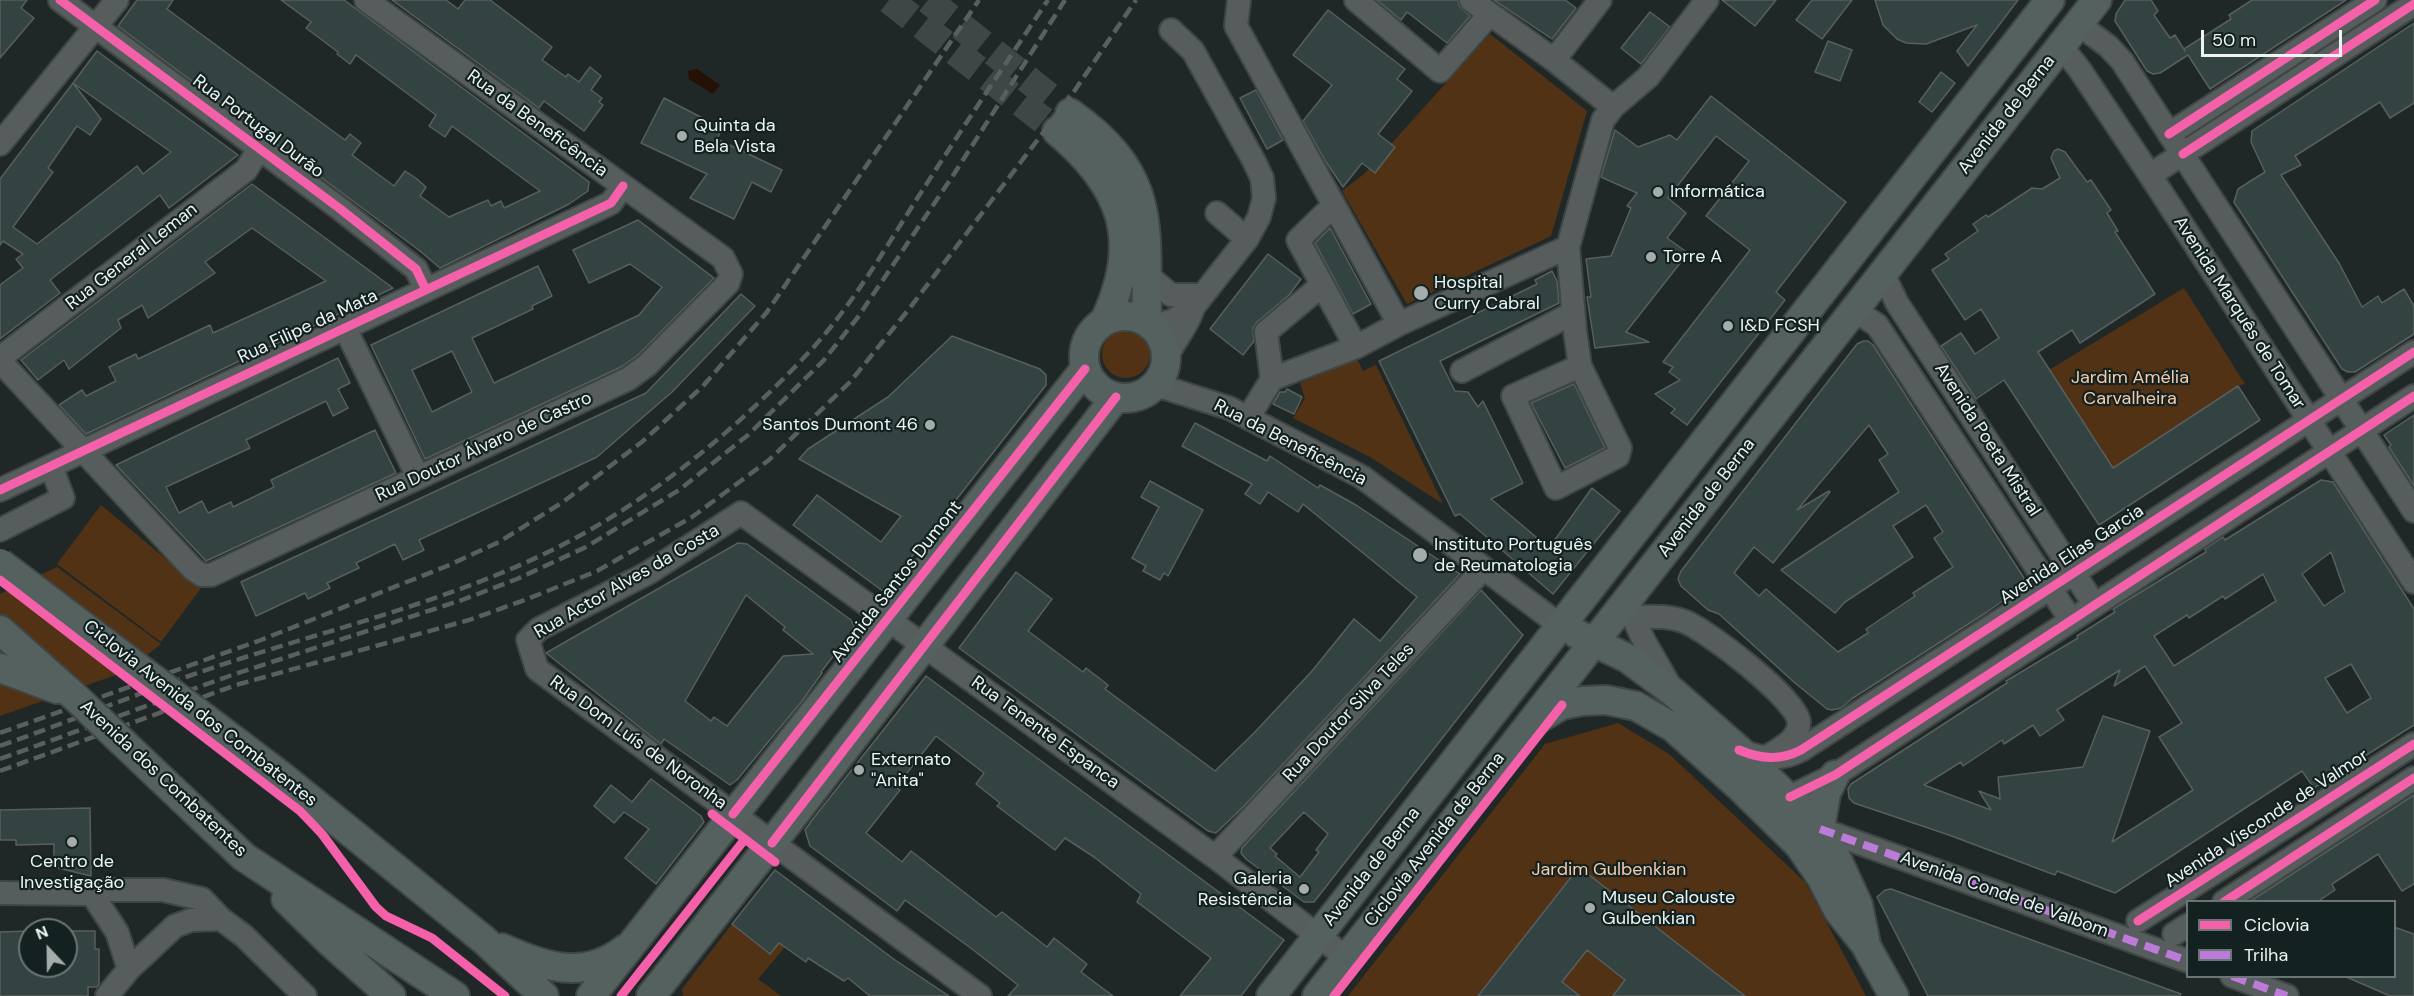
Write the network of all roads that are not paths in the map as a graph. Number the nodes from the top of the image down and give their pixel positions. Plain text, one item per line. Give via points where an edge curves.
1 (60, 0) edge
2 (117, 0) edge
3 (366, 0) edge
4 (1239, 0) edge
5 (1356, 0) edge
6 (1471, 0) edge
7 (1707, 0) edge
8 (2097, 0) edge
9 (2375, 0) edge
10 (1596, 1) edge
11 (2050, 1) edge
12 (2414, 4) edge
13 (1490, 14) junction
14 (2078, 24) junction
15 (95, 27) junction
16 (1171, 30) dead end
17 (2061, 46) junction
18 (1554, 60) junction
19 (1613, 107) junction
20 (5, 128) edge
21 (2169, 134) junction
22 (259, 149) junction
23 (2182, 154) junction
24 (2150, 175) junction
25 (623, 186) junction
26 (1334, 206) junction
27 (1217, 213) dead end
28 (1247, 239) junction
29 (1568, 247) junction
30 (730, 274) joint
31 (1883, 274) junction
32 (1148, 276) junction
33 (1322, 285) junction
34 (426, 290) junction
35 (1198, 300) junction
36 (1854, 310) junction
37 (1574, 313) junction
38 (1105, 320) junction
39 (1150, 324) junction
40 (1399, 324) junction
41 (345, 328) junction
42 (1356, 347) junction
43 (2414, 352) edge
44 (1166, 358) junction
45 (0, 360) edge
46 (1580, 366) junction
47 (1085, 369) junction
48 (1462, 370) dead end
49 (1272, 380) junction
50 (1156, 384) junction
51 (2414, 396) edge
52 (1116, 397) junction
53 (2341, 400) junction
54 (1248, 418) junction
55 (2309, 421) junction
56 (2361, 431) junction
57 (83, 451) junction
58 (2329, 452) junction
59 (51, 466) junction
60 (418, 477) junction
61 (0, 490) edge
62 (2414, 511) edge
63 (741, 513) joint
64 (0, 530) edge
65 (0, 563) edge
66 (1483, 569) junction
67 (2074, 573) junction
68 (2414, 582) edge
69 (2050, 589) junction
70 (2094, 604) junction
71 (1627, 613) junction
72 (888, 619) junction
73 (2071, 620) junction
74 (1561, 626) junction
75 (0, 630) edge
76 (1594, 642) junction
77 (925, 646) junction
78 (532, 658) joint
79 (0, 668) edge
80 (1673, 692) junction
81 (73, 695) junction
82 (1851, 719) junction
83 (1531, 723) junction
84 (2414, 744) edge
85 (1872, 749) junction
86 (1739, 750) junction
87 (1766, 758) junction
88 (1835, 775) junction
89 (2414, 778) edge
90 (1741, 788) junction
91 (1790, 798) junction
92 (734, 814) junction
93 (1820, 829) junction
94 (772, 843) junction
95 (244, 857) junction
96 (1215, 857) junction
97 (2222, 868) junction
98 (0, 893) edge
99 (92, 894) junction
100 (2231, 897) edge
101 (221, 919) junction
102 (2138, 921) dead end
103 (1318, 936) junction
104 (484, 940) junction
105 (634, 942) junction
106 (1866, 944) junction
107 (1347, 958) junction
108 (2186, 961) edge
109 (129, 969) junction
110 (2238, 978) edge
111 (668, 984) edge
112 (107, 996) edge
113 (305, 996) edge
114 (391, 996) edge
115 (455, 996) edge
116 (544, 996) edge
117 (591, 996) edge
118 (651, 996) edge
119 (980, 996) edge
120 (1271, 996) edge
121 (1317, 996) edge
122 (1894, 996) edge
123 (2287, 996) edge

1 - 15 street, Rua Portugal Durão
2 - 15 street
3 - 25 street, Rua da Beneficência
4 - 26 street via 1236,26
5 - 13 street via 1440,71
6 - 13 street
7 - 19 street via 1648,77
8 - 14 main road, Avenida de Berna
9 - 21 street
10 - 18 street
11 - 14 main road
11 - 74 main road, Avenida de Berna
12 - 23 street
13 - 18 street
14 - 17 main road, Avenida de Berna
14 - 21 street via 2122,61
15 - 20 street
15 - 22 street, Rua Portugal Durão
16 - 28 street via 1193,51 1262,178 1264,198
17 - 24 street, Avenida Marquês de Tomar
17 - 31 main road, Avenida de Berna
18 - 19 street
19 - 29 street via 1603,120
21 - 23 street
22 - 34 street, Rua Portugal Durão via 416,269
22 - 45 street, Rua General Leman via 246,170
23 - 24 street
23 - 53 street
24 - 55 street, Avenida Marquês de Tomar
25 - 30 street, Rua da Beneficência via 723,258
25 - 34 street, Rua Filipe da Mata via 611,203
26 - 33 street via 1298,240
26 - 40 street
27 - 28 street
28 - 35 street
29 - 37 street
29 - 40 street
30 - 60 street, Rua Doutor Álvaro de Castro via 722,290 628,379
31 - 36 main road, Avenida de Berna
31 - 67 street, Avenida Poeta Mistral via 1897,303
32 - 35 street via 1171,295
32 - 38 main road via 1147,228 1132,179 1094,130 1064,122 1078,149 1102,176 1120,214 1122,272
32 - 39 main road
33 - 42 street
33 - 49 street via 1266,332
34 - 41 street, Rua Filipe da Mata
35 - 39 street via 1174,320
35 - 44 street
36 - 69 street, Avenida Poeta Mistral via 1877,325
36 - 71 main road, Avenida de Berna
37 - 46 street
37 - 48 street
38 - 39 main road via 1119,315 1134,316
38 - 47 main road via 1086,341
39 - 44 main road via 1161,334
40 - 42 street
41 - 57 street, Rua Filipe da Mata
41 - 60 street
42 - 49 street
43 - 53 street, Avenida Elias Garcia
44 - 50 main road via 1164,372
45 - 57 street
46 - 46 street via 1513,396 1556,488 1618,456 1620,448
47 - 52 main road via 1097,387
47 - 72 main road, Avenida Santos Dumont
49 - 54 street
50 - 52 main road via 1131,398
50 - 54 street, Rua da Beneficência
51 - 56 street
52 - 77 main road
53 - 55 street, Avenida Elias Garcia
53 - 56 street
54 - 66 street, Rua da Beneficência via 1362,477
55 - 58 street, Avenida Marquês de Tomar
55 - 67 street, Avenida Elias Garcia
56 - 58 street
56 - 62 street
57 - 59 street, Rua Filipe da Mata
57 - 60 street, Rua Doutor Álvaro de Castro via 193,569 207,576
58 - 68 street, Avenida Marquês de Tomar
58 - 70 street
59 - 61 street, Rua Filipe da Mata
59 - 64 street via 63,498
63 - 72 street, Rua Tenente Espanca
63 - 78 street, Rua Actor Alves da Costa via 648,573 539,629 528,640
65 - 104 main road, bridge via 280,775
66 - 74 street, Rua da Beneficência
66 - 96 street, Rua Doutor Silva Teles
67 - 69 street, Avenida Elias Garcia
67 - 70 street, Avenida Poeta Mistral
69 - 73 street, Avenida Poeta Mistral
69 - 82 street, Avenida Elias Garcia
70 - 73 street
71 - 76 main road, Avenida de Berna
71 - 80 street
71 - 87 street via 1691,624 1729,649 1791,705 1799,722 1797,731 1786,745
72 - 77 street, Rua Tenente Espanca
72 - 92 main road, Avenida Santos Dumont
73 - 85 street
74 - 76 main road
74 - 103 main road, Avenida de Berna
75 - 81 main road, Avenida dos Combatentes
76 - 80 main road via 1627,658
76 - 83 main road, Avenida de Berna
77 - 94 main road
77 - 96 street, Rua Tenente Espanca
78 - 92 street, Rua Dom Luís de Noronha via 537,669
79 - 81 main road
80 - 86 main road
81 - 95 main road, Avenida dos Combatentes, bridge
82 - 85 street via 1849,735 1853,743
82 - 87 street, Avenida Elias Garcia via 1792,755
83 - 90 main road via 1562,705 1582,701 1606,700 1636,706 1674,728
83 - 107 main road, Avenida de Berna
84 - 97 street, Avenida Visconde de Valmor
85 - 88 street
86 - 87 street, Avenida Elias Garcia
86 - 91 main road
88 - 91 street
88 - 93 main road via 1826,793
89 - 100 street, Avenida Visconde de Valmor
90 - 91 main road via 1763,797
90 - 106 main road via 1799,845 1838,910
91 - 93 main road
92 - 94 street, Rua Dom Luís de Noronha
92 - 105 main road, Avenida Santos Dumont
93 - 106 main road via 1858,905
93 - 108 street, Avenida Conde de Valbom
94 - 111 main road
94 - 119 street, Rua Dom Luís de Noronha
95 - 114 main road via 329,942
95 - 115 main road, Avenida dos Combatentes
96 - 103 street, Rua Tenente Espanca
97 - 100 street, Avenida Visconde de Valmor via 2224,885 2233,891
97 - 102 street, Avenida Visconde de Valmor
98 - 99 street
99 - 101 street via 104,890 163,890 202,899
99 - 109 street via 117,932
101 - 109 street via 191,920 175,926
101 - 113 street via 244,936
103 - 107 street, Rua Tenente Espanca
103 - 120 main road, Avenida de Berna
104 - 105 main road, Avenida Santos Dumont via 536,964 562,968 600,963
104 - 116 main road
105 - 117 main road, Avenida Santos Dumont
106 - 122 main road
107 - 121 main road, Avenida de Berna
109 - 112 street
110 - 123 street
111 - 118 main road

